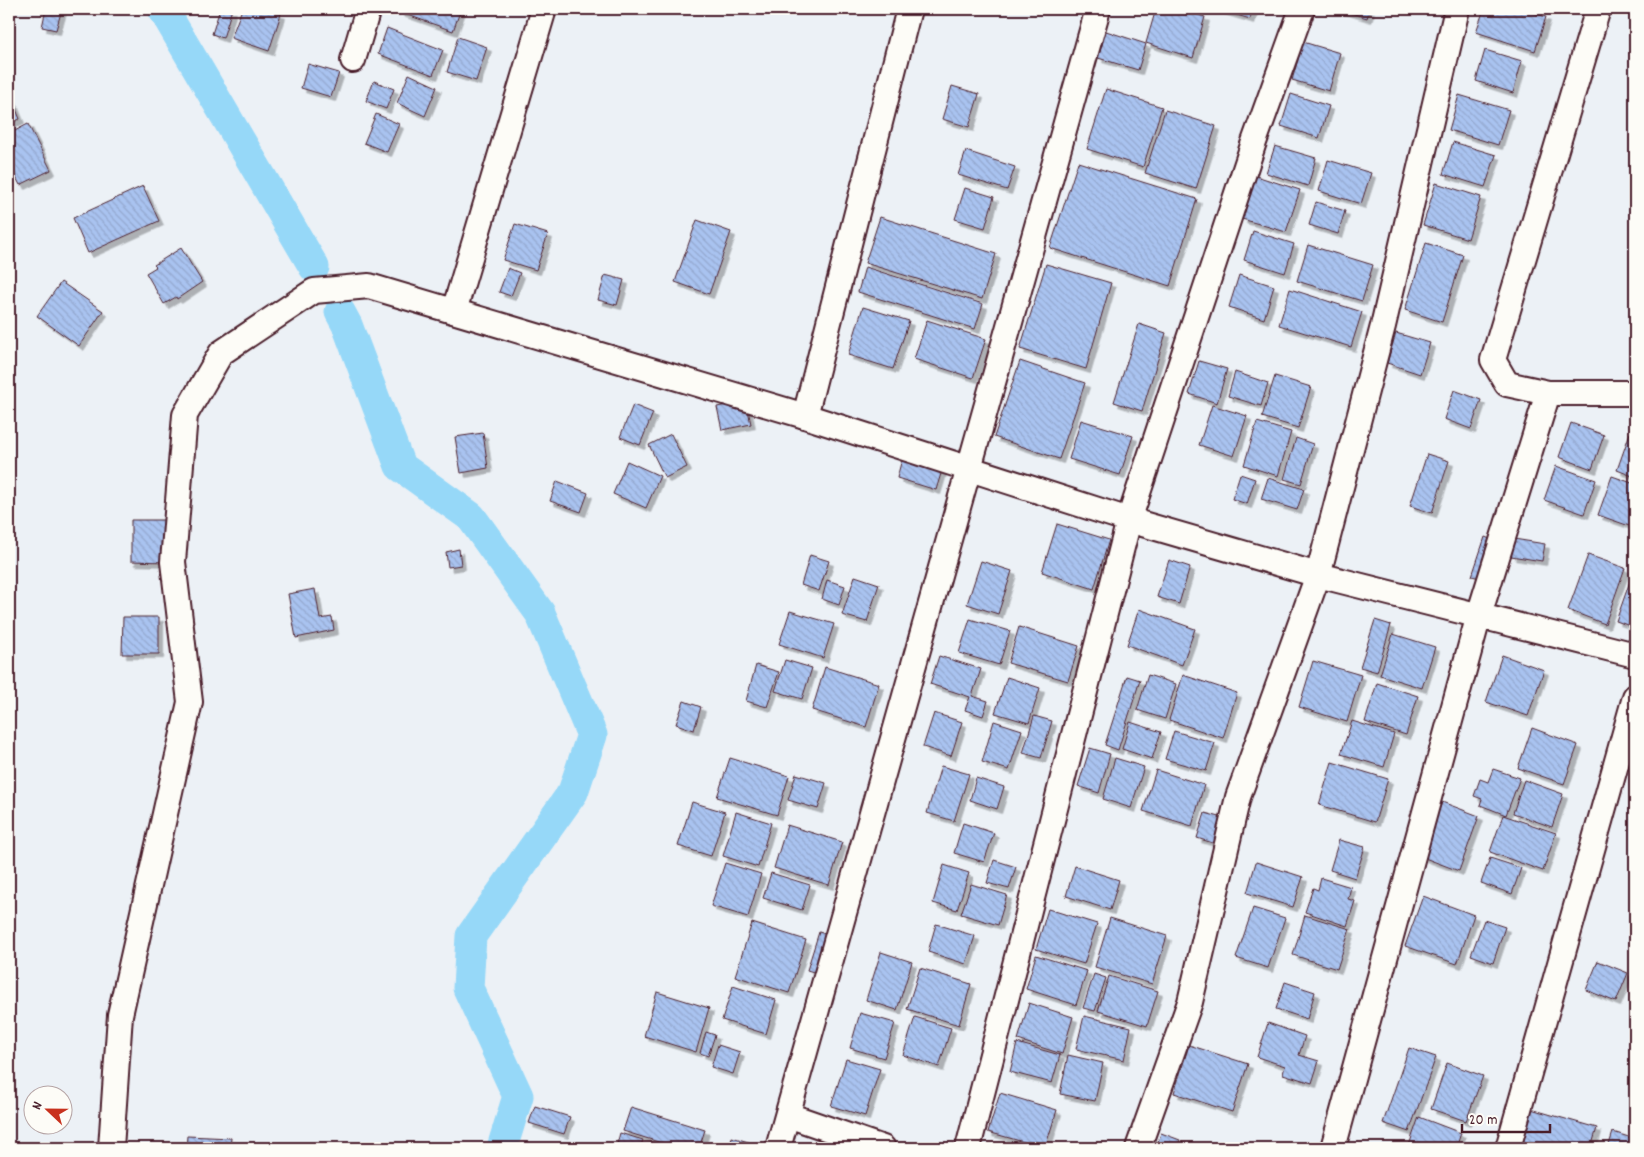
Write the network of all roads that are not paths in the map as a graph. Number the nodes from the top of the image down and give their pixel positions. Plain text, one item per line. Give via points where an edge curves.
1 (368, 9) edge
2 (544, 9) edge
3 (909, 9) edge
4 (1098, 9) edge
5 (1302, 9) edge
6 (1457, 9) edge
7 (1598, 9) edge
8 (353, 60) dead end
9 (454, 312) junction
10 (1548, 393) junction
11 (1635, 393) edge
12 (805, 416) junction
13 (969, 469) junction
14 (1129, 520) junction
15 (1318, 575) junction
16 (1479, 614) junction
17 (1635, 655) edge
18 (1635, 697) edge
19 (788, 1115) junction
20 (111, 1148) edge
21 (778, 1148) edge
22 (883, 1148) edge
23 (968, 1148) edge
24 (1138, 1148) edge
25 (1332, 1148) edge
26 (1508, 1148) edge

1 - 8 street
2 - 9 street
3 - 12 street
4 - 13 street
5 - 14 street via 1253,145
6 - 15 street via 1383,326
7 - 10 street via 1493,360 1507,384
9 - 12 street
9 - 20 street via 369,286 314,291 221,354 185,415 173,562 190,702 120,1015
10 - 11 street
10 - 16 street
12 - 13 street
13 - 14 street
13 - 19 street
14 - 15 street
14 - 23 street
15 - 16 street
15 - 24 street via 1238,797 1190,1002
16 - 17 street
16 - 25 street
18 - 26 street
19 - 21 street
19 - 22 street

